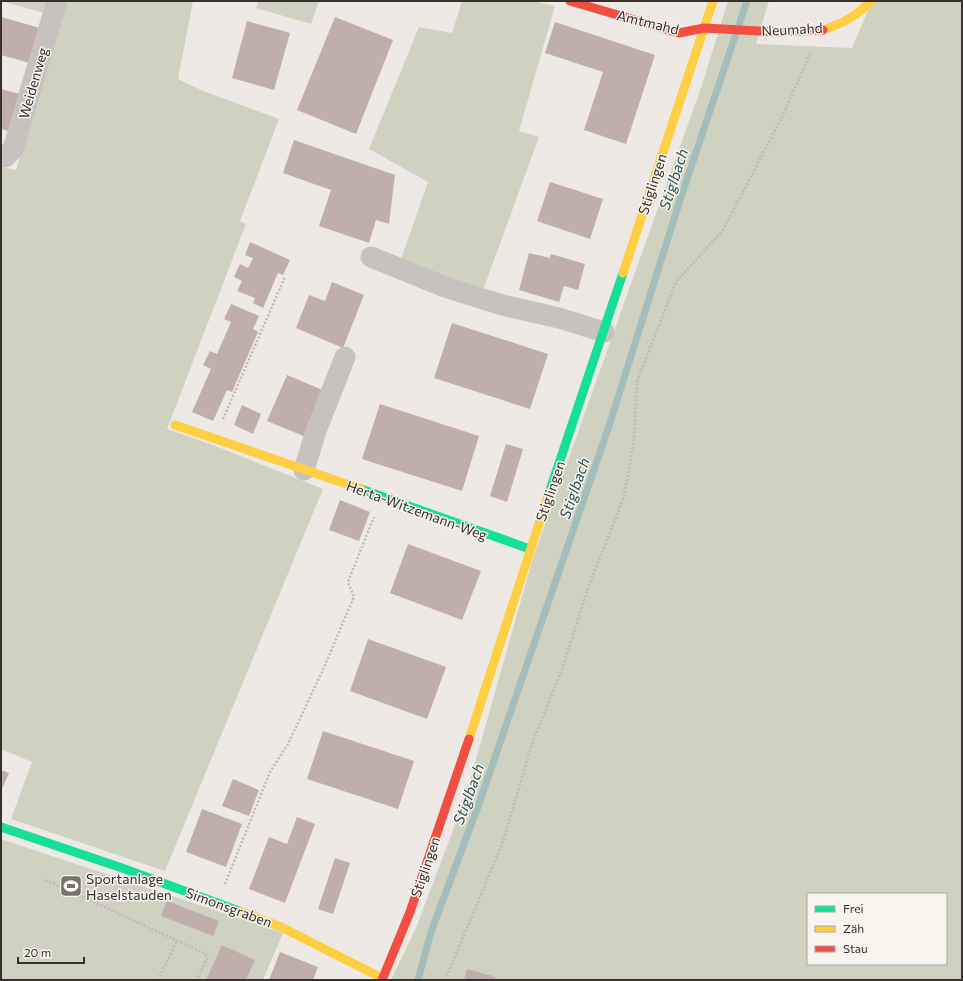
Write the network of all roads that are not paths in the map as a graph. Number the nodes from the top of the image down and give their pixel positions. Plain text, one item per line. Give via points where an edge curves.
1 (56, 1) edge
2 (570, 1) edge
3 (713, 1) edge
4 (871, 1) edge
5 (704, 28) junction
6 (1, 157) edge
7 (371, 257) dead end
8 (604, 332) junction
9 (345, 357) dead end
10 (175, 424) dead end
11 (304, 470) junction
12 (530, 549) junction
13 (1, 827) edge
14 (382, 979) edge

1 - 6 street, Weidenweg via 13,149 5,157
2 - 5 street, Amtmahd via 679,33
3 - 5 street, Stiglingen
4 - 5 street, Neumahd via 859,13 841,24 820,31 778,32
5 - 8 street, Stiglingen
7 - 8 street via 445,287
8 - 12 street, Stiglingen
9 - 11 street via 316,430
10 - 11 street, Herta-Witzemann-Weg
11 - 12 street, Herta-Witzemann-Weg
12 - 14 street, Stiglingen via 410,912
13 - 14 street, Simonsgraben via 122,868 281,927

